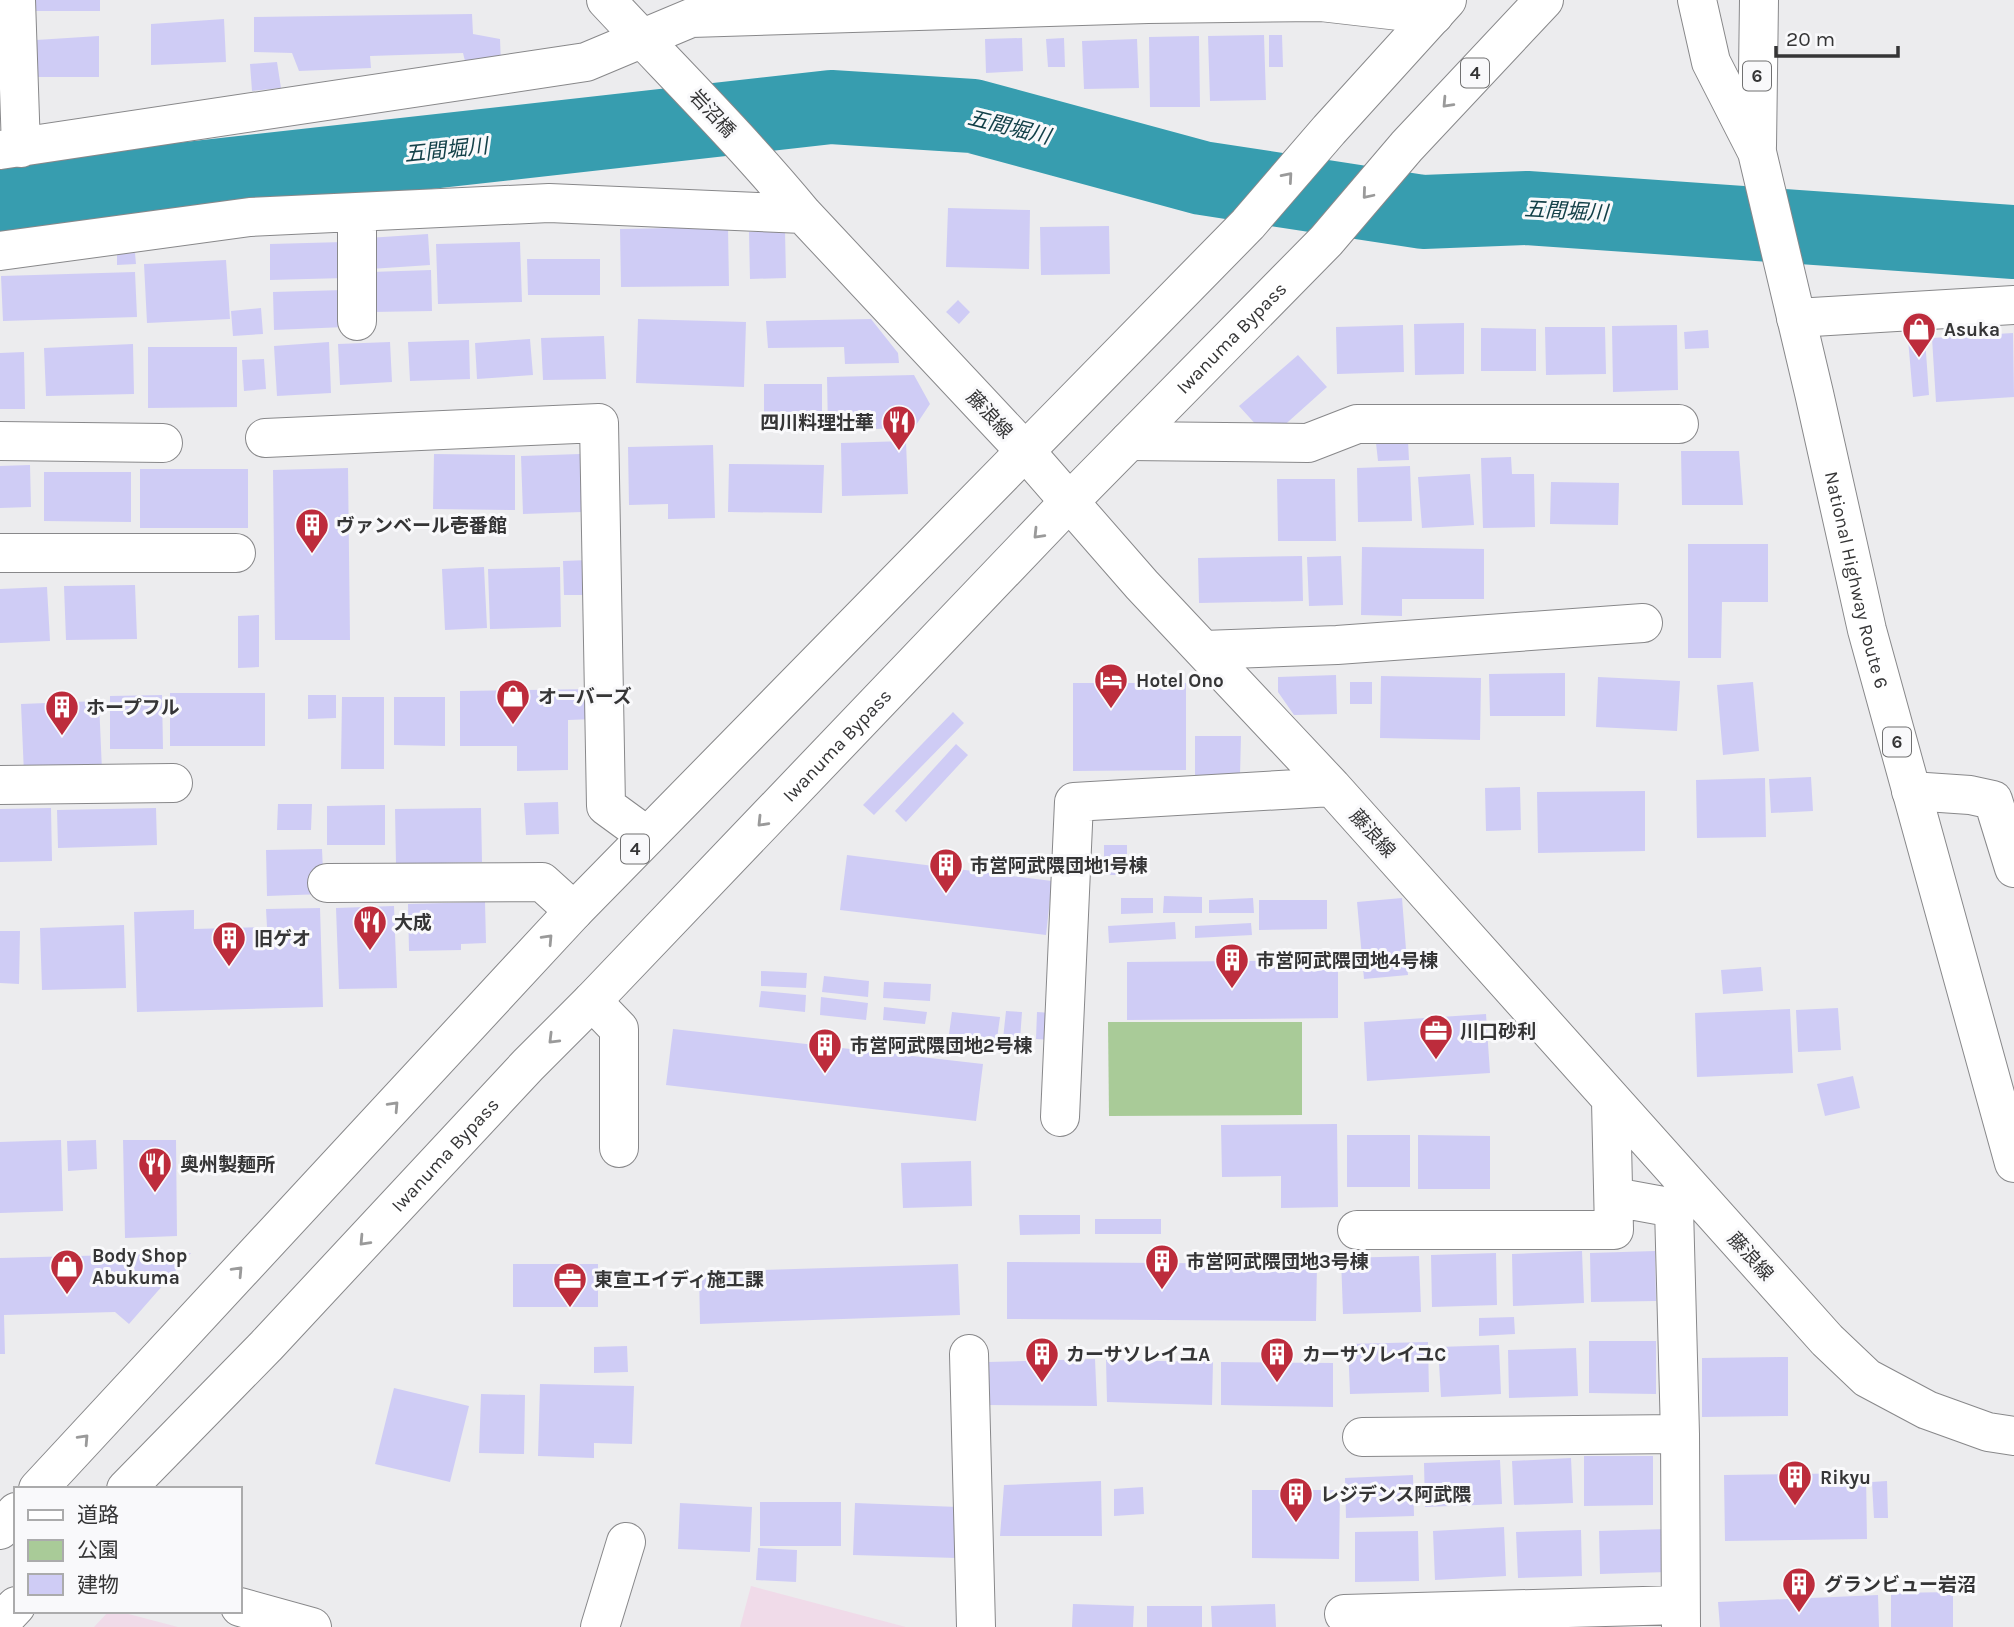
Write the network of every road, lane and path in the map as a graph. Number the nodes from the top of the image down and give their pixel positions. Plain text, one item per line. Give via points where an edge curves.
1 (16, 0) edge
2 (606, 0) edge
3 (1672, 0) edge
4 (1697, 0) edge
5 (1759, 0) edge
6 (1321, 1) edge
7 (1546, 2) edge
8 (1440, 7) edge
9 (650, 46) junction
10 (1711, 62) junction
11 (10, 149) edge
12 (1757, 152) junction
13 (769, 173) joint
14 (357, 212) junction
15 (803, 214) junction
16 (0, 251) edge
17 (2014, 305) edge
18 (1796, 318) junction
19 (357, 321) dead end
20 (1679, 424) dead end
21 (265, 438) dead end
22 (0, 440) edge
23 (1129, 441) junction
24 (163, 443) dead end
25 (1025, 452) junction
26 (1069, 502) junction
27 (0, 553) edge
28 (236, 553) dead end
29 (1643, 623) dead end
30 (1204, 650) junction
31 (173, 783) dead end
32 (0, 785) edge
33 (1332, 787) junction
34 (1910, 791) junction
35 (647, 836) junction
36 (2014, 868) edge
37 (327, 883) dead end
38 (574, 911) junction
39 (592, 1001) junction
40 (1611, 1101) junction
41 (1060, 1117) dead end
42 (619, 1148) dead end
43 (2014, 1163) edge
44 (1614, 1197) junction
45 (1357, 1230) dead end
46 (970, 1353) dead end
47 (1680, 1434) junction
48 (2014, 1436) edge
49 (1362, 1437) dead end
50 (40, 1487) edge
51 (128, 1487) edge
52 (626, 1542) dead end
53 (14, 1608) edge
54 (242, 1608) edge
55 (1344, 1614) dead end
56 (1680, 1616) edge
57 (0, 1623) edge
58 (312, 1627) edge
59 (600, 1627) edge
60 (976, 1627) edge

1 - 11 main road
2 - 9 main road
3 - 10 main road
4 - 10 main road, National Highway Route 6 / 6
5 - 12 main road, 6
6 - 8 main road
6 - 9 main road via 691,18
7 -> 23 main road, Iwanuma Bypass / 4 via 1407,146 1326,241
25 -> 8 main road, 4 via 1248,224
9 - 11 main road via 586,62
9 - 13 main road, 岩沼橋
10 - 12 main road, National Highway Route 6 / 6
12 - 18 main road, National Highway Route 6 / 6
13 - 15 main road, 藤浪線
14 - 15 main road via 549,203
14 - 16 main road via 250,217
14 - 19 main road
15 - 25 main road, 藤浪線
17 - 18 main road
18 - 34 main road, National Highway Route 6 / 6 via 1867,630
20 - 23 main road via 1357,424 1308,443
21 - 35 main road via 598,423 606,806
22 - 24 main road
23 - 26 main road, Iwanuma Bypass / 4
25 - 26 main road, 藤浪線
25 - 35 main road, 4
26 - 30 main road, 藤浪線
26 -> 39 main road, Iwanuma Bypass / 4
27 - 28 main road
29 - 30 main road
30 - 33 main road, 藤浪線
31 - 32 main road
33 - 40 main road, 藤浪線
33 - 41 main road via 1074,802
34 - 36 main road via 1993,800
34 - 43 main road, National Highway Route 6 / 6
35 - 38 main road, 4
37 - 38 main road via 542,882
50 -> 38 main road, 4
39 - 42 main road via 619,1029
39 -> 51 main road, Iwanuma Bypass / 4
40 - 44 main road
40 - 48 main road, 藤浪線 via 1827,1340 1867,1378 1927,1410 1988,1432
44 - 45 main road via 1614,1230
44 - 47 main road via 1674,1208
46 - 60 main road
47 - 49 main road
47 - 56 main road
52 - 59 main road
53 - 57 main road
54 - 58 main road
55 - 56 main road

